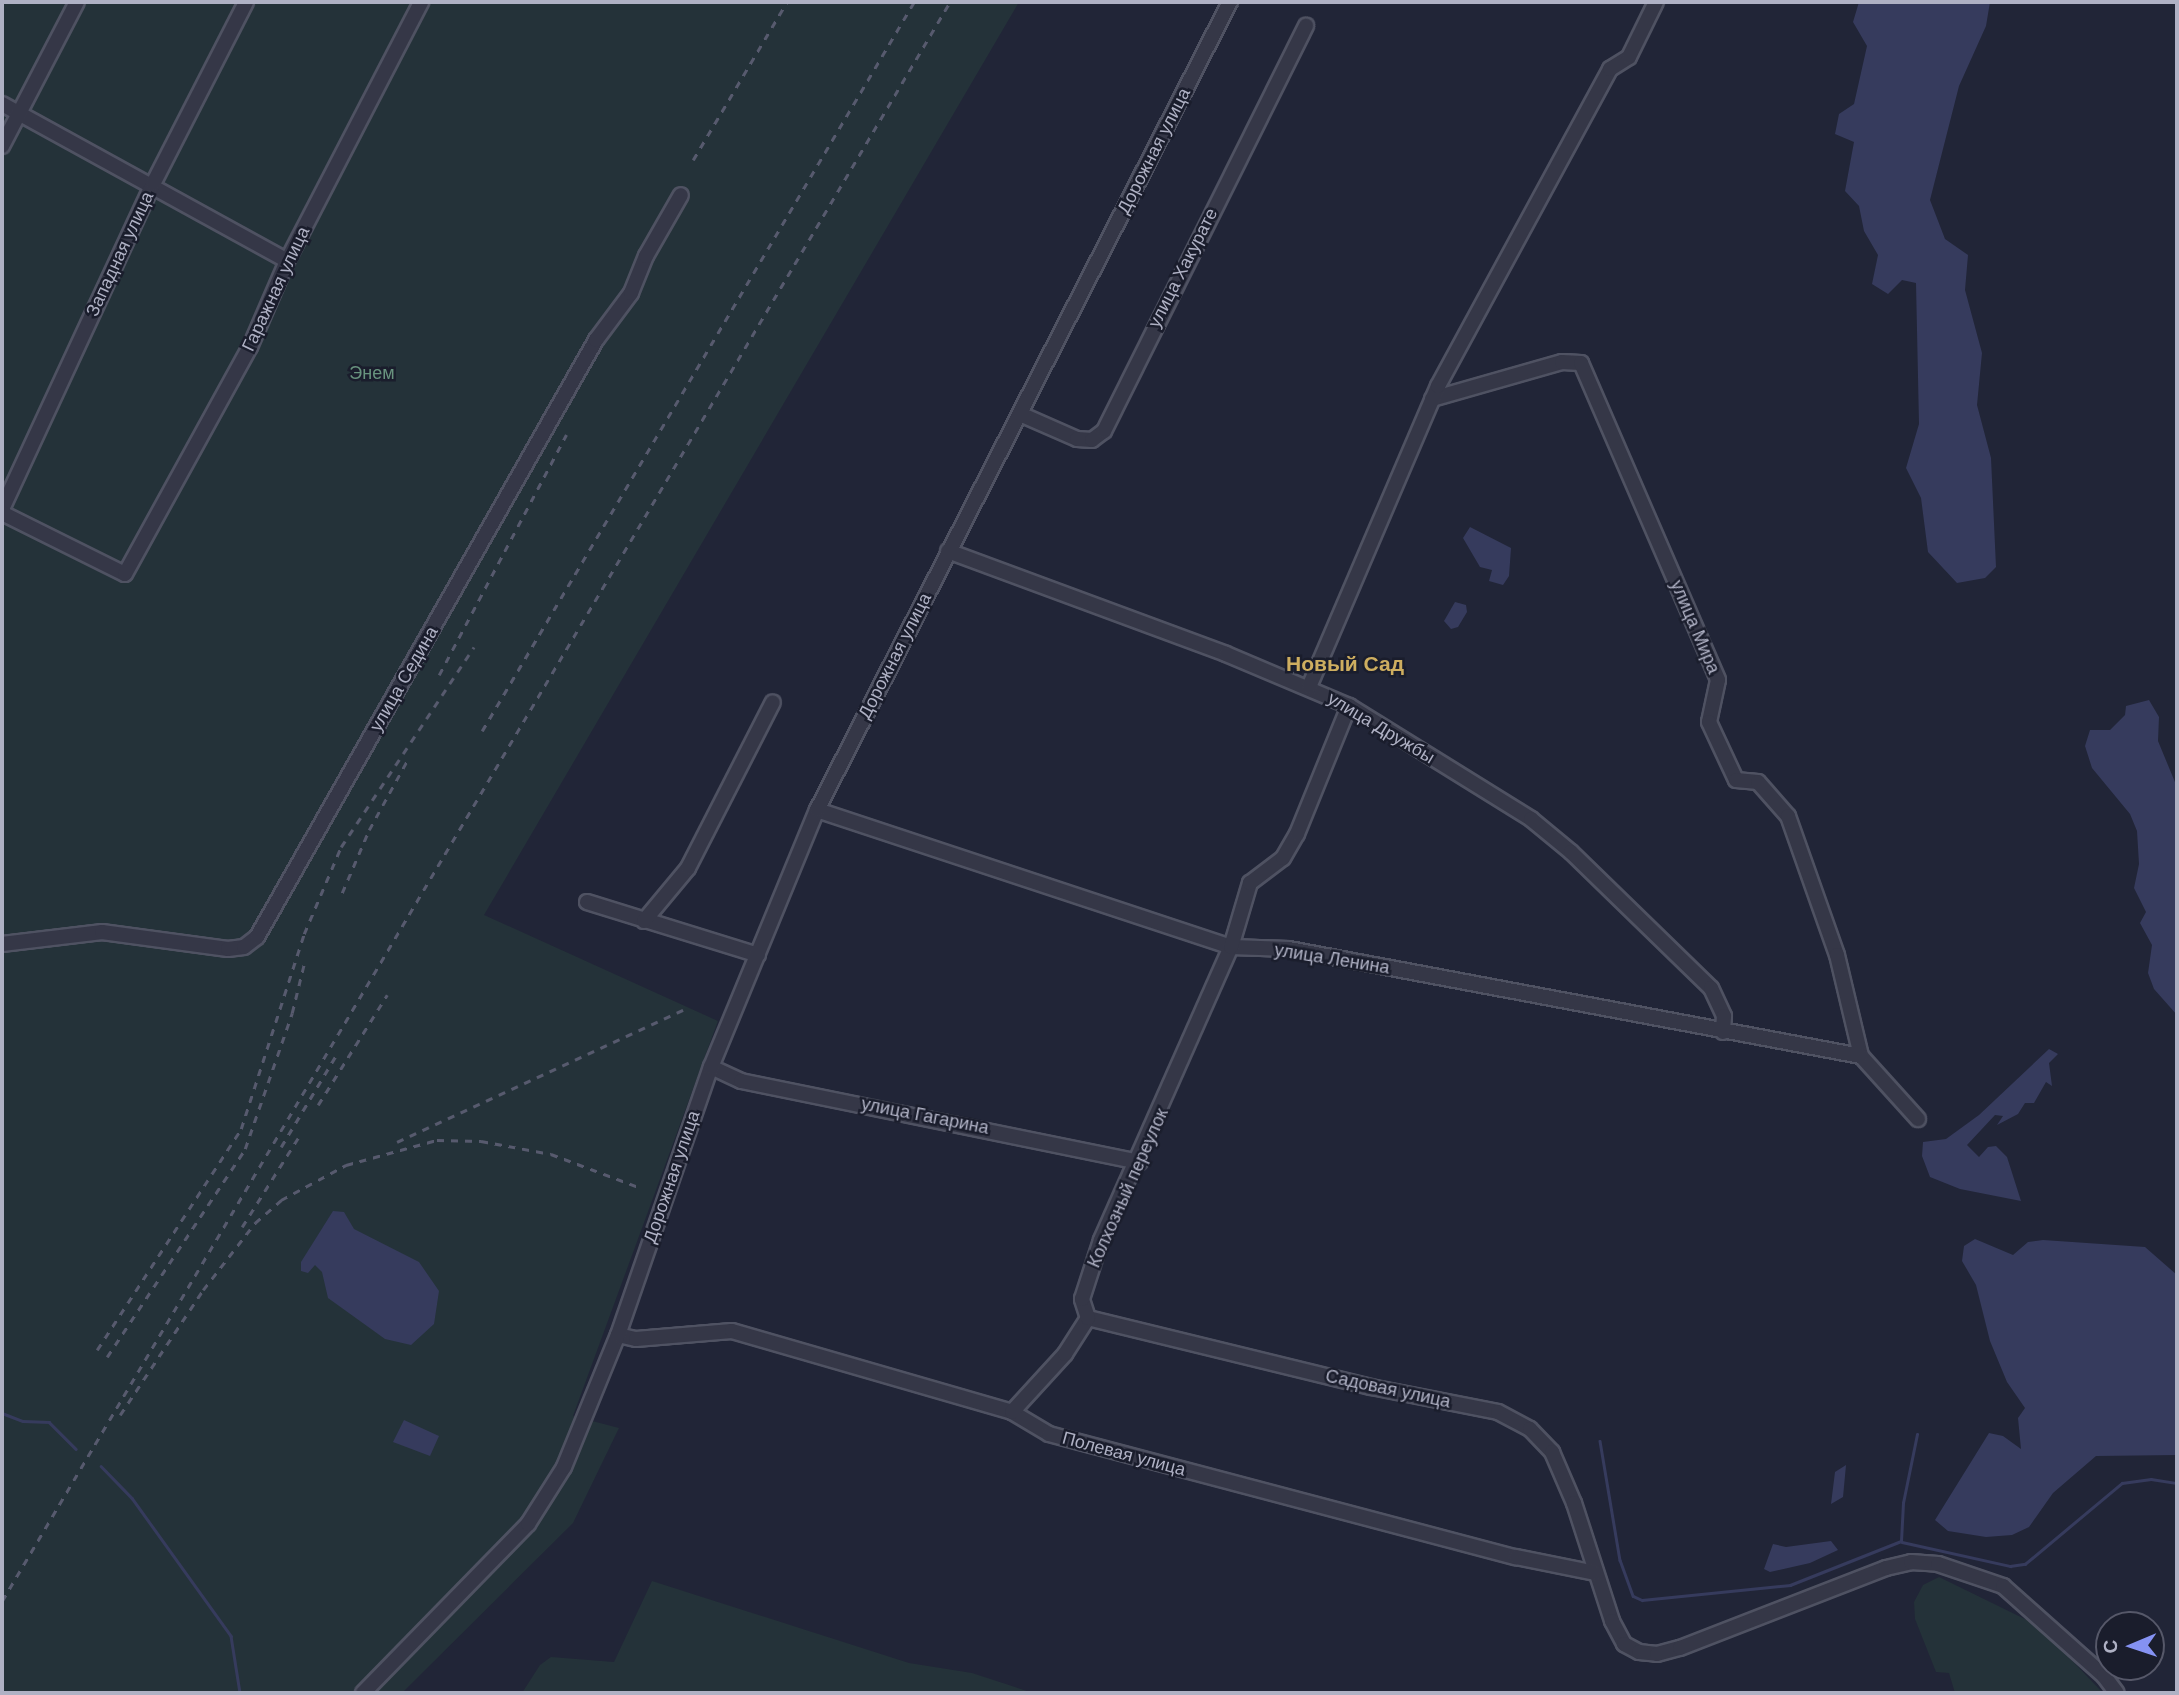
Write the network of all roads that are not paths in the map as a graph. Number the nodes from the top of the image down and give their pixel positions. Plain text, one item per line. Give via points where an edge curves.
1 (77, 2) edge
2 (246, 2) edge
3 (421, 2) edge
4 (1230, 2) edge
5 (1656, 2) edge
6 (1306, 25) dead end
7 (2, 104) edge
8 (19, 113) junction
9 (2, 146) edge
10 (153, 184) junction
11 (681, 195) dead end
12 (287, 261) junction
13 (1432, 399) junction
14 (1020, 414) junction
15 (2, 511) edge
16 (948, 551) junction
17 (1309, 687) junction
18 (774, 702) dead end
19 (1349, 706) junction
20 (817, 810) junction
21 (587, 902) dead end
22 (644, 921) junction
23 (2, 944) edge
24 (1231, 947) junction
25 (758, 955) junction
26 (1723, 1032) junction
27 (1861, 1056) junction
28 (711, 1067) junction
29 (1917, 1119) dead end
30 (1140, 1162) junction
31 (1088, 1318) junction
32 (618, 1335) junction
33 (1012, 1412) junction
34 (1595, 1573) junction
35 (363, 1693) edge
36 (2117, 1693) edge

1 - 8 street
2 - 10 street, Западная улица
3 - 12 street, Гаражная улица
4 - 14 street, Дорожная улица
5 - 13 street via 1629,57 1610,69
6 - 14 street, улица Хакурате via 1104,431 1092,440 1077,439
7 - 8 street
8 - 9 street
8 - 10 street
10 - 12 street
10 - 15 street, Западная улица
11 - 23 street, улица Седина via 631,293 596,340 257,937 244,947 228,949 102,932
12 - 15 street, Гаражная улица via 250,347 125,574
13 - 17 street
13 - 27 street, улица Мира via 1562,362 1581,363 1718,680 1709,722 1736,780 1758,782 1788,816 1836,955
14 - 16 street, Дорожная улица
16 - 17 street, улица Дружбы
16 - 20 street, Дорожная улица
17 - 19 street, улица Дружбы
18 - 22 street via 688,868
19 - 24 street via 1297,834 1283,858 1250,883
19 - 26 street, улица Дружбы via 1531,819 1571,852 1711,988 1724,1016
20 - 24 street, улица Ленина
20 - 25 street, Дорожная улица
21 - 22 street
22 - 25 street
24 - 26 street, улица Ленина via 1289,949
24 - 30 street, Колхозный переулок
25 - 28 street, Дорожная улица
26 - 27 street, улица Ленина
27 - 29 street, улица Мира
28 - 30 street, улица Гагарина via 741,1081
28 - 32 street, Дорожная улица
30 - 31 street, Колхозный переулок via 1097,1252 1082,1299
31 - 33 street via 1065,1354
31 - 34 street, Садовая улица via 1371,1387 1498,1412 1530,1429 1552,1452 1574,1503
32 - 33 street, Полевая улица via 636,1339 732,1331
32 - 35 street, Дорожная улица via 565,1467 528,1524
33 - 34 street, Полевая улица via 1049,1434 1516,1557
34 - 36 street, Садовая улица via 1624,1644 1657,1654 1886,1568 1911,1562 1938,1564 2003,1586 2096,1668

